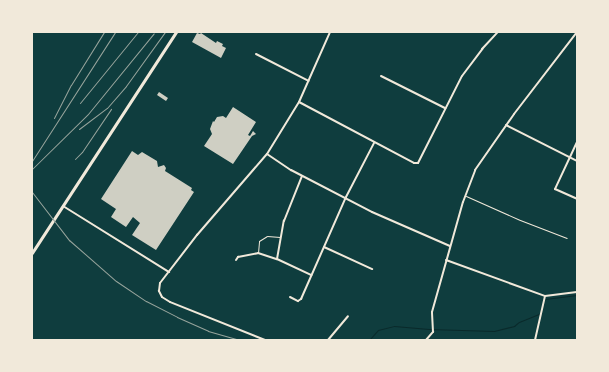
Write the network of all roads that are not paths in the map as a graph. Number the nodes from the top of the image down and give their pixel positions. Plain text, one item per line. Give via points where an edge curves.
1 (176, 32) edge
2 (330, 32) edge
3 (498, 32) edge
4 (577, 32) edge
5 (256, 54) dead end
6 (381, 76) dead end
7 (310, 80) junction
8 (299, 102) junction
9 (445, 108) junction
10 (506, 125) junction
11 (577, 142) edge
12 (374, 143) junction
13 (267, 154) junction
14 (570, 157) junction
15 (577, 161) edge
16 (302, 176) junction
17 (466, 196) junction
18 (346, 197) junction
19 (577, 199) edge
20 (63, 206) junction
21 (281, 237) junction
22 (567, 238) dead end
23 (450, 246) junction
24 (324, 247) junction
25 (32, 254) edge
26 (258, 254) junction
27 (278, 259) junction
28 (236, 260) dead end
29 (446, 260) junction
30 (372, 269) dead end
31 (169, 272) junction
32 (311, 275) junction
33 (577, 292) edge
34 (545, 296) junction
35 (290, 297) dead end
36 (348, 316) dead end
37 (265, 340) edge
38 (328, 340) edge
39 (426, 340) edge
40 (535, 340) edge

1 - 20 main road
2 - 7 street
3 - 9 street via 468,68
4 - 10 street
5 - 7 street
6 - 9 street
7 - 8 street
8 - 12 street
8 - 13 street
9 - 12 street via 433,137 418,163
10 - 14 street
10 - 17 street via 475,170
11 - 14 street
12 - 18 street
13 - 16 street
13 - 31 street via 197,235
14 - 15 street
14 - 19 street via 555,189
16 - 18 street
16 - 21 street via 284,221
17 - 22 lane
17 - 23 street
18 - 23 street via 372,212
18 - 24 street
20 - 25 main road
20 - 31 street
21 - 26 lane via 267,236 259,241
21 - 27 street
23 - 29 street
24 - 30 street
24 - 32 street
26 - 27 street
26 - 28 street via 238,257
27 - 32 street
29 - 34 street
29 - 39 street via 432,312 433,332
31 - 37 street via 160,283 159,291 162,297
32 - 35 street via 300,299 298,301
33 - 34 street
34 - 40 street
36 - 38 street

